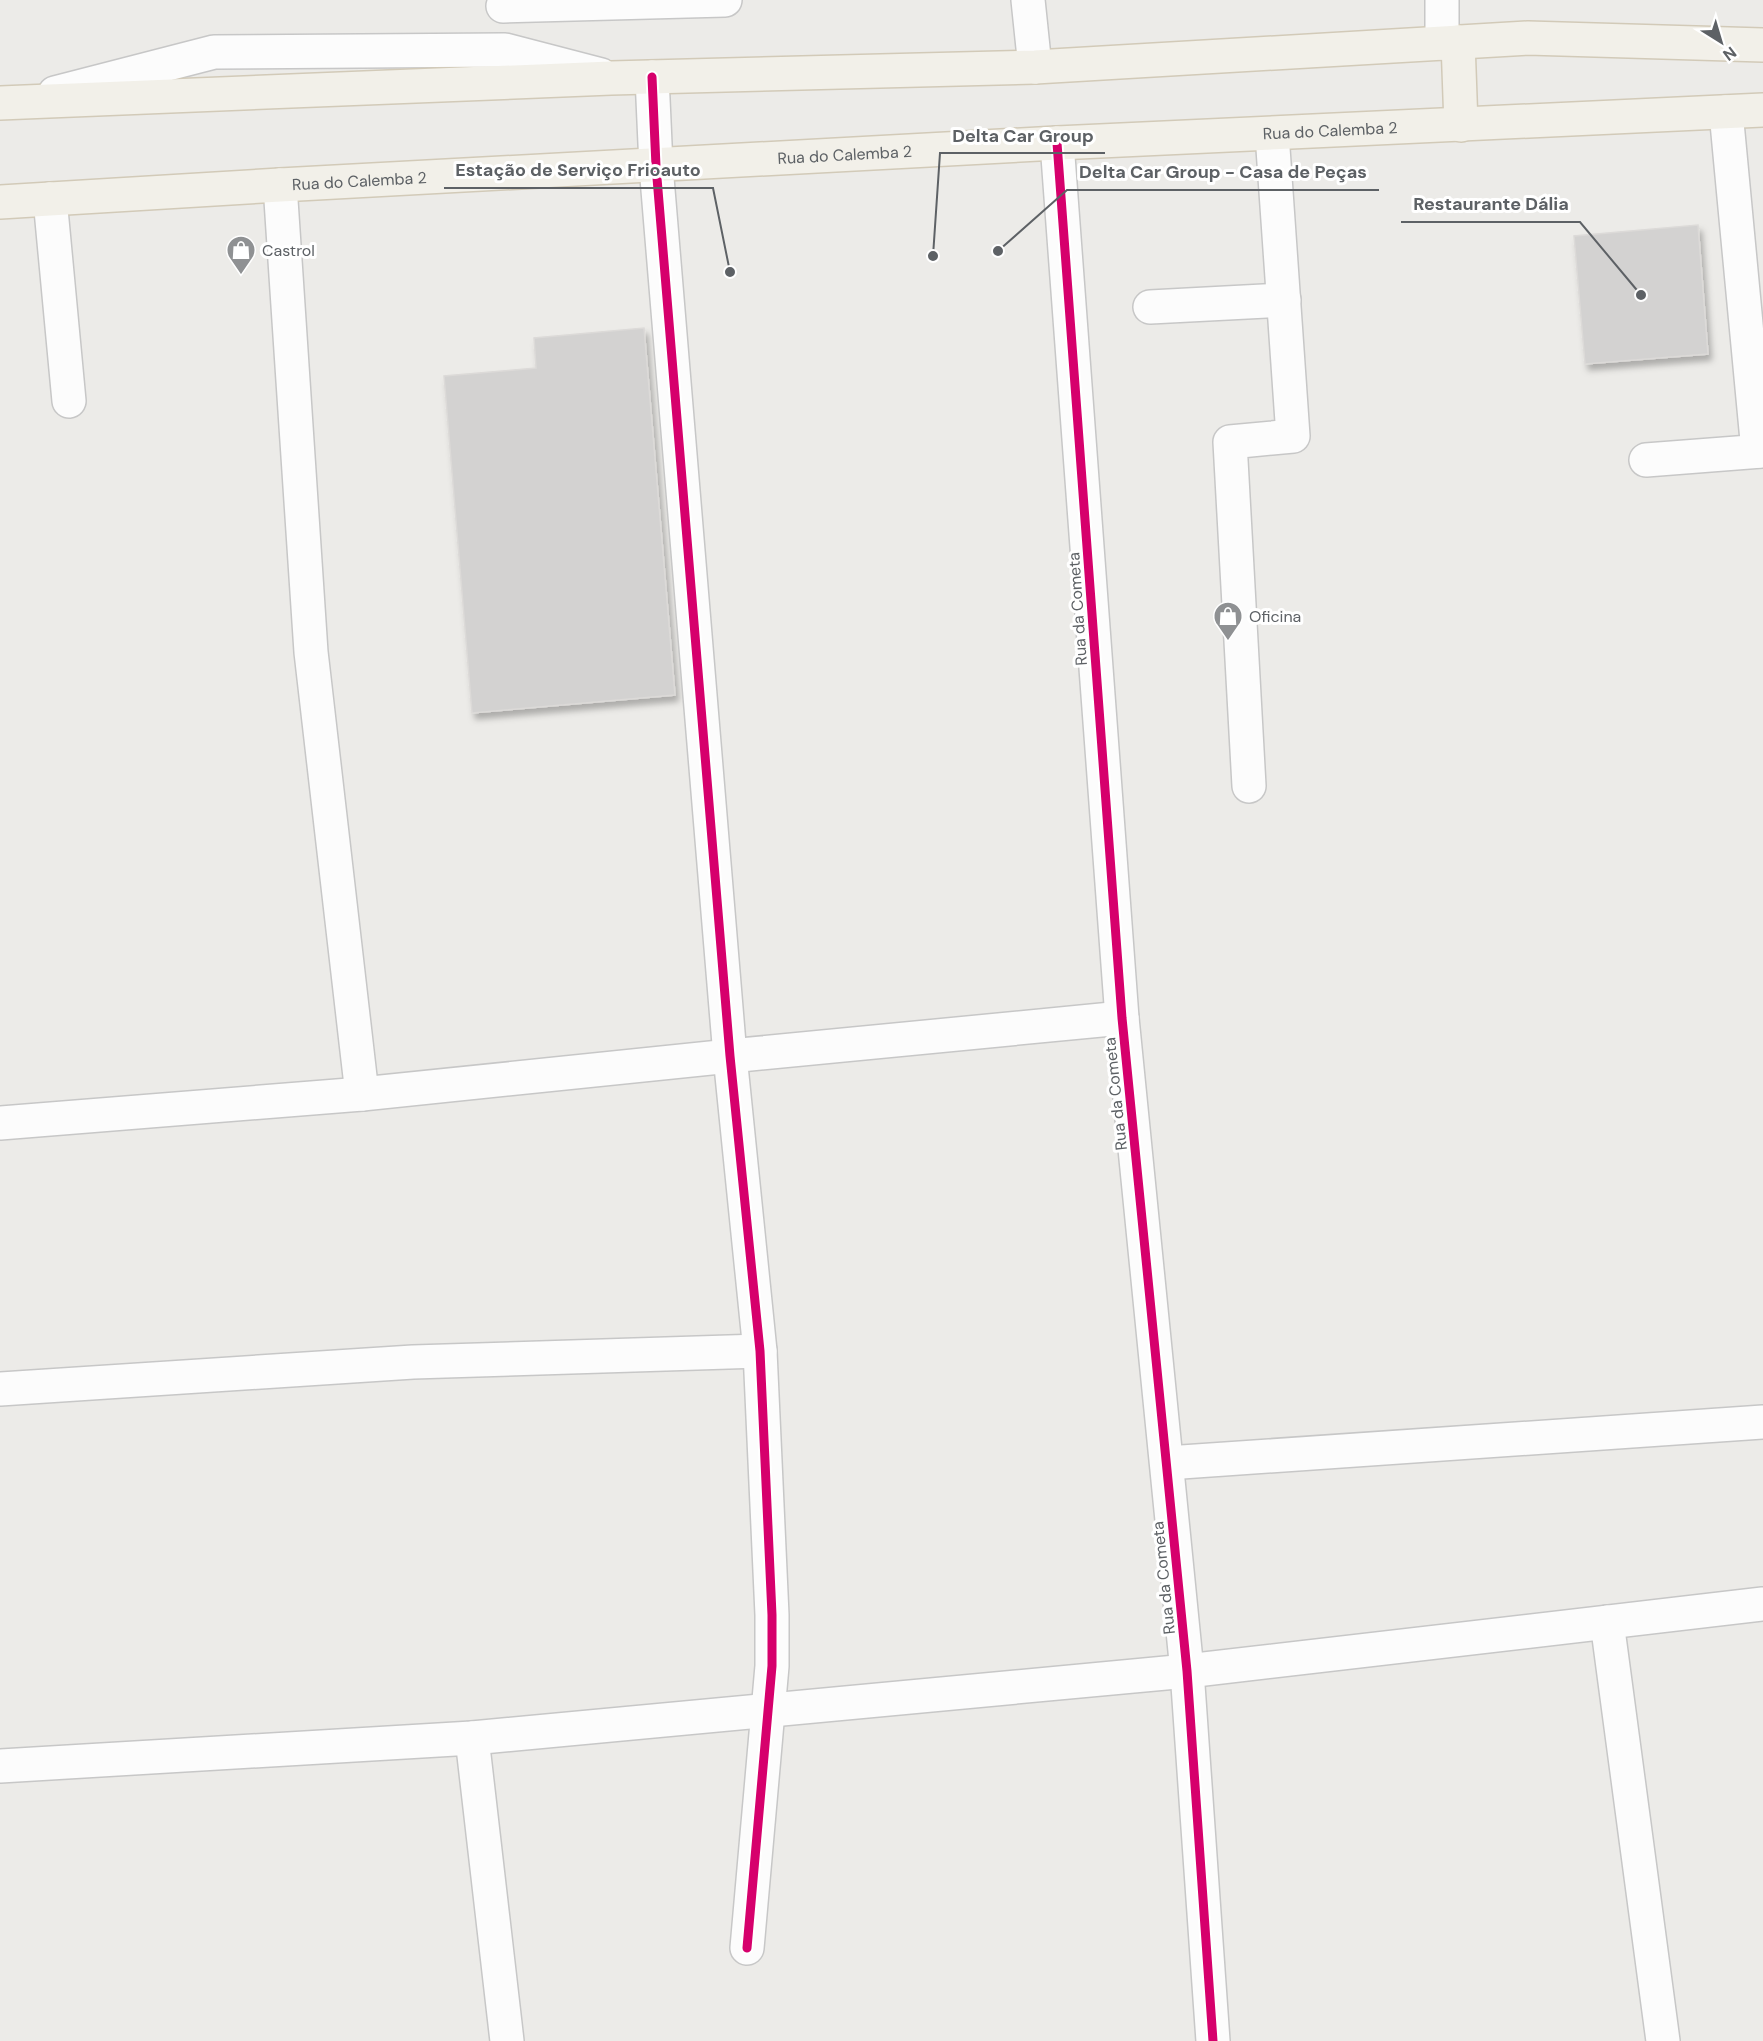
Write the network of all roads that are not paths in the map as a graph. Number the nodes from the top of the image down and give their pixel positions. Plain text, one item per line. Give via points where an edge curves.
1 (725, 0) edge
2 (1028, 0) edge
3 (1442, 0) edge
4 (503, 3) edge
5 (1450, 42) junction
6 (1763, 45) edge
7 (505, 50) junction
8 (1035, 67) junction
9 (652, 77) junction
10 (611, 78) junction
11 (11, 102) edge
12 (1763, 110) edge
13 (1726, 112) junction
14 (1461, 125) junction
15 (1272, 134) junction
16 (1057, 144) junction
17 (656, 166) junction
18 (280, 185) junction
19 (50, 199) junction
20 (0, 202) edge
21 (1284, 300) junction
22 (1150, 307) dead end
23 (69, 401) dead end
24 (1760, 451) edge
25 (1646, 460) dead end
26 (1249, 786) dead end
27 (1122, 1018) junction
28 (730, 1056) junction
29 (362, 1095) junction
30 (0, 1123) edge
31 (760, 1351) junction
32 (0, 1389) edge
33 (1763, 1422) edge
34 (1167, 1462) junction
35 (1763, 1604) edge
36 (1607, 1622) junction
37 (1187, 1671) junction
38 (768, 1711) junction
39 (472, 1738) junction
40 (0, 1766) edge
41 (747, 1948) dead end
42 (507, 2041) edge
43 (1213, 2041) edge
44 (1663, 2041) edge

1 - 4 street
2 - 8 street
3 - 5 street
4 - 7 street
5 - 6 main road via 1528,38
5 - 8 main road
5 - 14 main road
7 - 10 street
7 - 11 street via 214,52
8 - 9 main road
9 - 10 main road
9 - 17 street
10 - 11 main road
12 - 13 main road, Rua do Calemba 2
13 - 14 main road, Rua do Calemba 2
13 - 24 street
14 - 15 main road, Rua do Calemba 2
15 - 16 main road, Rua do Calemba 2
15 - 21 street
16 - 17 main road, Rua do Calemba 2
16 - 27 street, Rua da Cometa
17 - 18 main road, Rua do Calemba 2
17 - 28 street
18 - 19 main road, Rua do Calemba 2
18 - 29 street via 310,652
19 - 20 main road, Rua do Calemba 2
19 - 23 street
21 - 22 street
21 - 26 street via 1293,436 1230,442
24 - 25 street
27 - 28 street
27 - 34 street, Rua da Cometa
28 - 29 street
28 - 31 street
29 - 30 street
31 - 32 street via 413,1362
31 - 38 street via 772,1615
33 - 34 street
34 - 37 street, Rua da Cometa
35 - 36 street
36 - 37 street
36 - 44 street
37 - 38 street
37 - 43 street, Rua da Cometa
38 - 39 street
38 - 41 street
39 - 40 street
39 - 42 street

